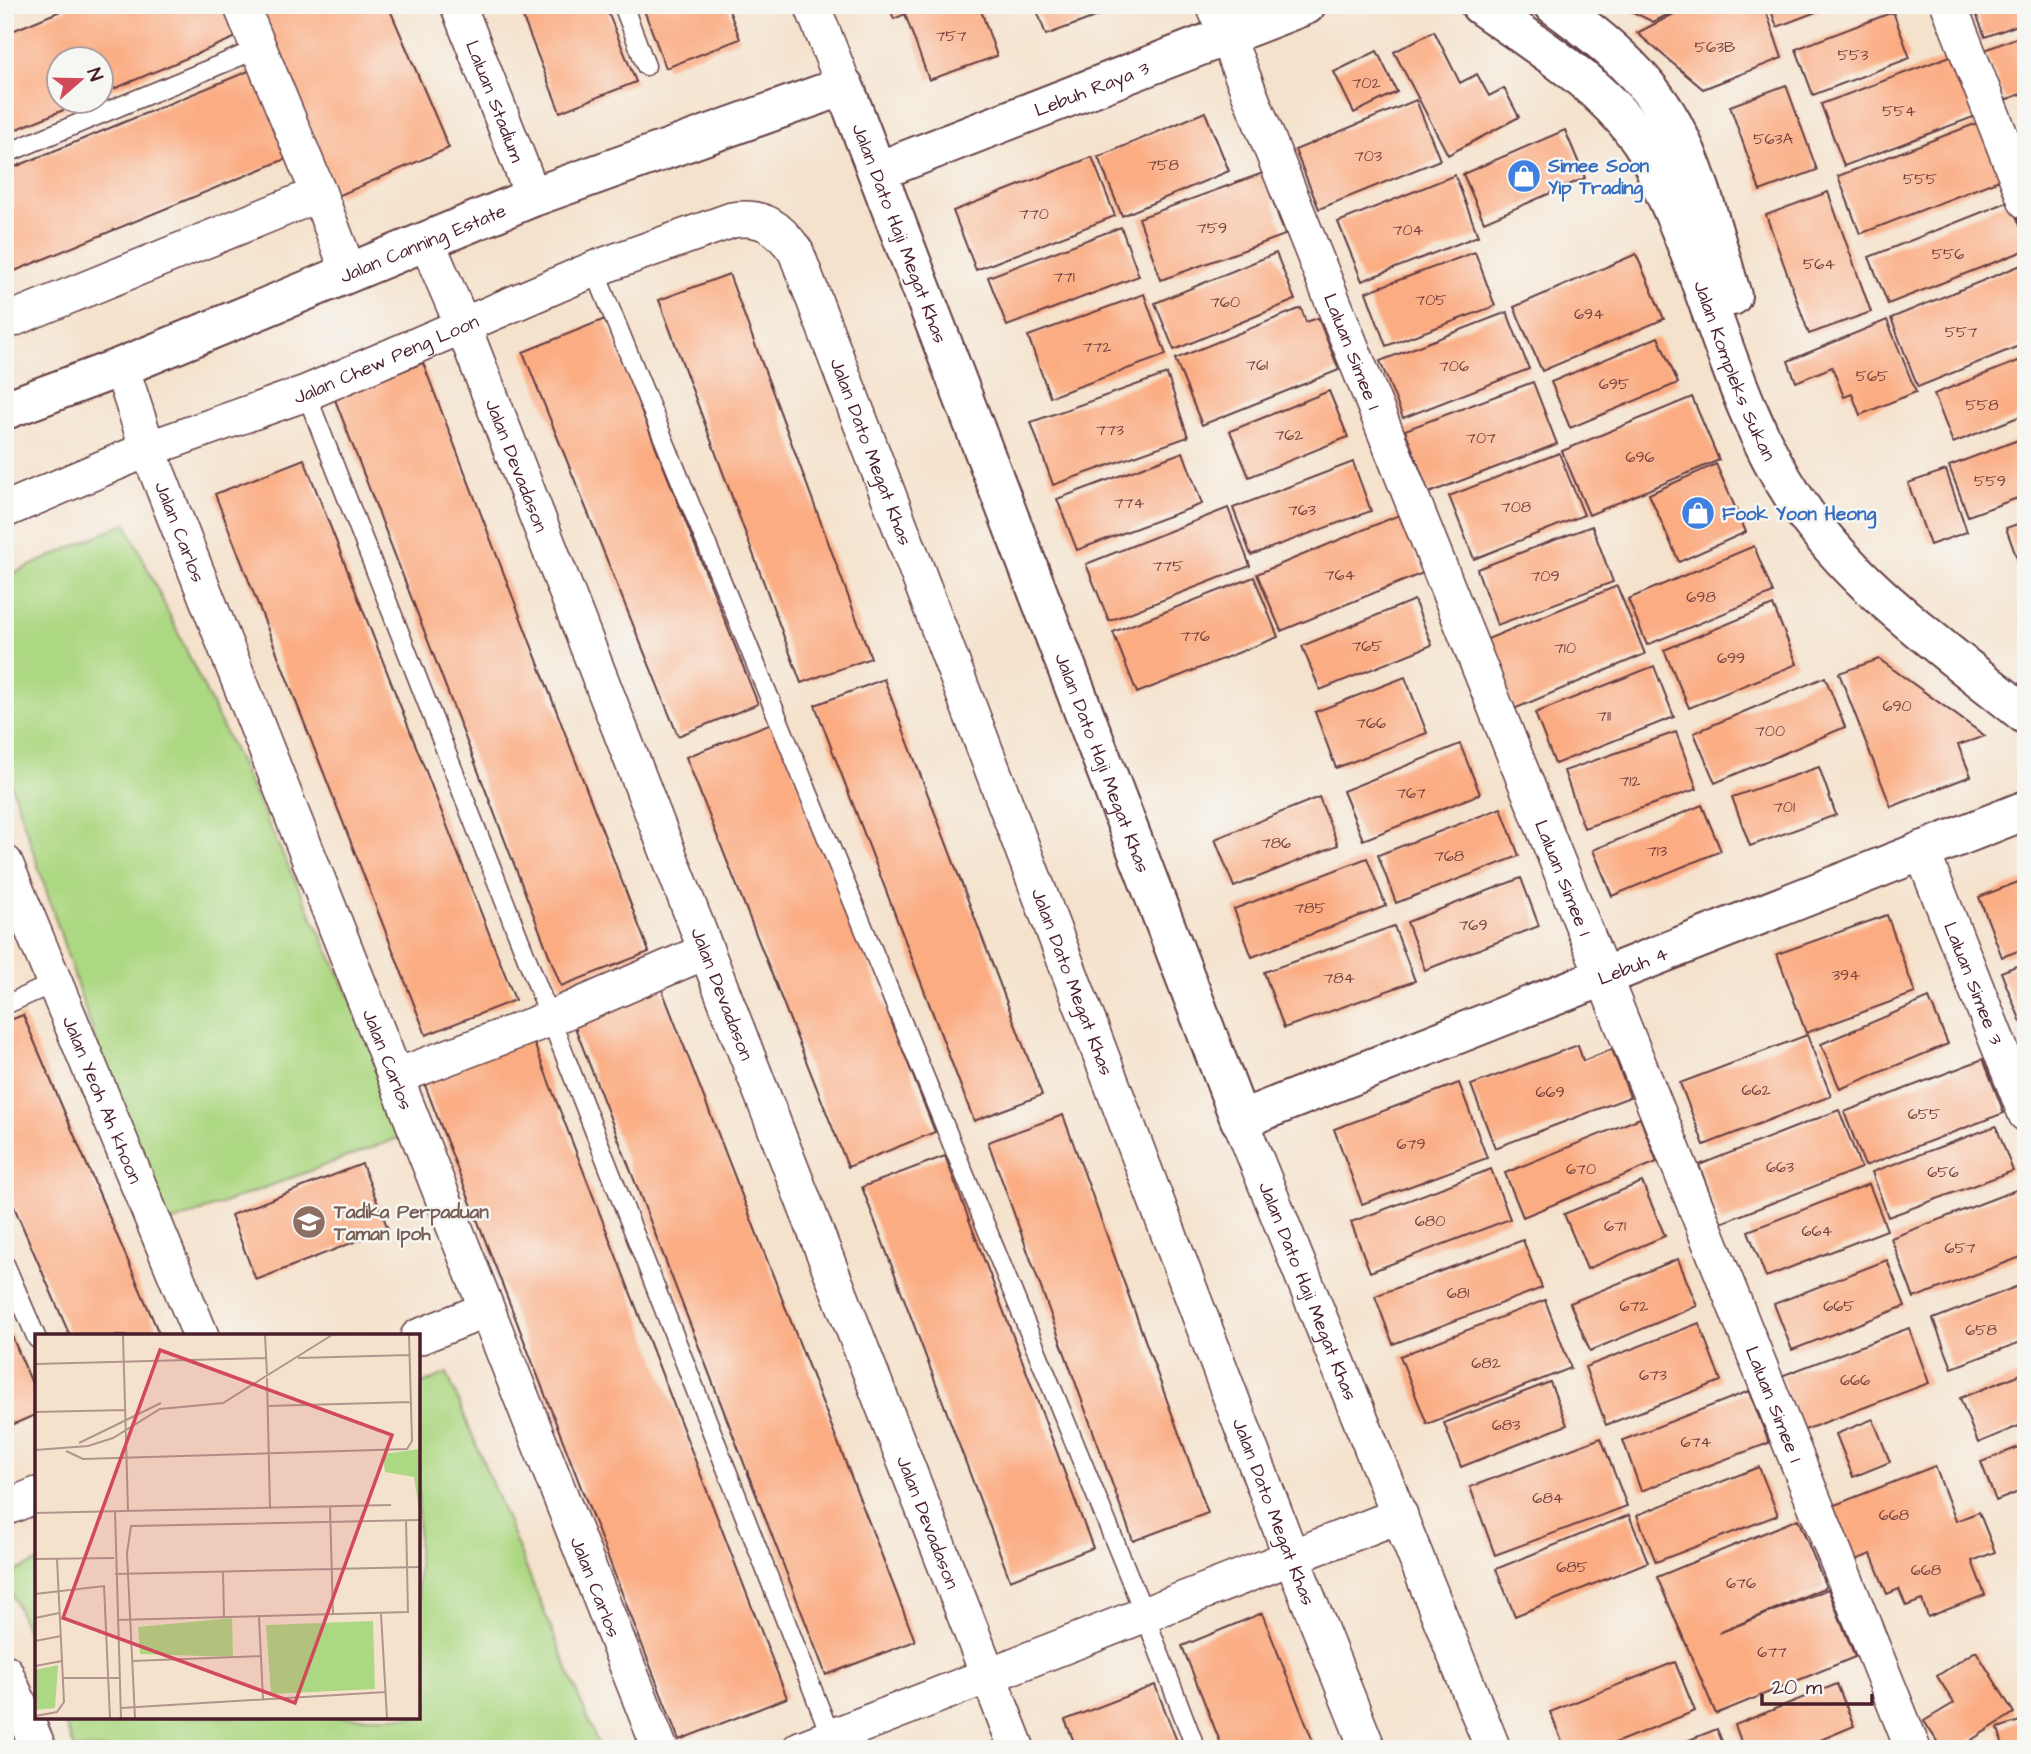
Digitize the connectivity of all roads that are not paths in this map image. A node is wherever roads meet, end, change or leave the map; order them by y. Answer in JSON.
{"nodes":[{"id":1,"x":241,"y":5,"type":"edge"},
{"id":2,"x":458,"y":5,"type":"edge"},
{"id":3,"x":623,"y":5,"type":"edge"},
{"id":4,"x":812,"y":5,"type":"edge"},
{"id":5,"x":1306,"y":5,"type":"edge"},
{"id":6,"x":1480,"y":5,"type":"edge"},
{"id":7,"x":1554,"y":5,"type":"edge"},
{"id":8,"x":1949,"y":5,"type":"edge"},
{"id":9,"x":1220,"y":21,"type":"edge"},
{"id":10,"x":260,"y":48,"type":"junction"},
{"id":11,"x":646,"y":66,"type":"dead end"},
{"id":12,"x":844,"y":86,"type":"junction"},
{"id":13,"x":5,"y":153,"type":"edge"},
{"id":14,"x":878,"y":171,"type":"junction"},
{"id":15,"x":319,"y":194,"type":"junction"},
{"id":16,"x":533,"y":197,"type":"junction"},
{"id":17,"x":2026,"y":201,"type":"edge"},
{"id":18,"x":766,"y":222,"type":"joint"},
{"id":19,"x":426,"y":240,"type":"junction"},
{"id":20,"x":594,"y":269,"type":"junction"},
{"id":21,"x":349,"y":273,"type":"junction"},
{"id":22,"x":5,"y":321,"type":"edge"},
{"id":23,"x":463,"y":326,"type":"junction"},
{"id":24,"x":121,"y":368,"type":"junction"},
{"id":25,"x":306,"y":393,"type":"junction"},
{"id":26,"x":5,"y":410,"type":"edge"},
{"id":27,"x":148,"y":449,"type":"junction"},
{"id":28,"x":5,"y":510,"type":"edge"},
{"id":29,"x":2026,"y":688,"type":"edge"},
{"id":30,"x":2026,"y":715,"type":"edge"},
{"id":31,"x":2026,"y":810,"type":"edge"},
{"id":32,"x":1921,"y":849,"type":"junction"},
{"id":33,"x":5,"y":863,"type":"edge"},
{"id":34,"x":704,"y":953,"type":"junction"},
{"id":35,"x":1601,"y":976,"type":"junction"},
{"id":36,"x":54,"y":983,"type":"junction"},
{"id":37,"x":5,"y":1005,"type":"edge"},
{"id":38,"x":549,"y":1019,"type":"junction"},
{"id":39,"x":395,"y":1077,"type":"junction"},
{"id":40,"x":2026,"y":1114,"type":"edge"},
{"id":41,"x":1240,"y":1120,"type":"junction"},
{"id":42,"x":5,"y":1264,"type":"edge"},
{"id":43,"x":486,"y":1310,"type":"junction"},
{"id":44,"x":35,"y":1334,"type":"edge"},
{"id":45,"x":200,"y":1334,"type":"edge"},
{"id":46,"x":420,"y":1336,"type":"edge"},
{"id":47,"x":35,"y":1496,"type":"edge"},
{"id":48,"x":5,"y":1508,"type":"edge"},
{"id":49,"x":1400,"y":1515,"type":"junction"},
{"id":50,"x":1291,"y":1556,"type":"junction"},
{"id":51,"x":1144,"y":1613,"type":"junction"},
{"id":52,"x":5,"y":1672,"type":"edge"},
{"id":53,"x":988,"y":1675,"type":"junction"},
{"id":54,"x":822,"y":1745,"type":"edge"},
{"id":55,"x":34,"y":1747,"type":"edge"},
{"id":56,"x":660,"y":1749,"type":"edge"},
{"id":57,"x":1017,"y":1749,"type":"edge"},
{"id":58,"x":1196,"y":1749,"type":"edge"},
{"id":59,"x":1368,"y":1749,"type":"edge"},
{"id":60,"x":1493,"y":1749,"type":"edge"},
{"id":61,"x":1913,"y":1749,"type":"edge"}],
"edges":[{"from":1,"to":10,"type":"street"},
{"from":2,"to":16,"type":"street","name":"Laluan Stadium"},
{"from":3,"to":11,"type":"lane"},
{"from":4,"to":12,"type":"street","name":"Jalan Dato Haji Megat Khas"},
{"from":5,"to":9,"type":"street","name":"Lebuh Raya 3"},
{"from":6,"to":30,"type":"street","name":"Jalan Kompleks Sukan"},
{"from":7,"to":29,"type":"street","name":"Jalan Kompleks Sukan"},
{"from":8,"to":17,"type":"street"},
{"from":9,"to":14,"type":"street","name":"Lebuh Raya 3"},
{"from":9,"to":35,"type":"street","name":"Laluan Simee 1"},
{"from":10,"to":13,"type":"lane"},
{"from":10,"to":15,"type":"street"},
{"from":12,"to":14,"type":"street","name":"Jalan Dato Haji Megat Khas"},
{"from":12,"to":16,"type":"street","name":"Jalan Canning Estate"},
{"from":14,"to":41,"type":"street","name":"Jalan Dato Haji Megat Khas"},
{"from":15,"to":21,"type":"street"},
{"from":15,"to":22,"type":"street"},
{"from":16,"to":19,"type":"street","name":"Jalan Canning Estate"},
{"from":18,"to":20,"type":"street","name":"Jalan Chew Peng Loon"},
{"from":18,"to":50,"type":"street","name":"Jalan Dato Megat Khas"},
{"from":19,"to":21,"type":"street","name":"Jalan Canning Estate"},
{"from":19,"to":23,"type":"street","name":"Jalan Devadason"},
{"from":20,"to":23,"type":"street","name":"Jalan Chew Peng Loon"},
{"from":20,"to":51,"type":"lane"},
{"from":21,"to":24,"type":"street","name":"Jalan Canning Estate"},
{"from":23,"to":25,"type":"street","name":"Jalan Chew Peng Loon"},
{"from":23,"to":34,"type":"street","name":"Jalan Devadason"},
{"from":24,"to":26,"type":"street","name":"Jalan Canning Estate"},
{"from":24,"to":27,"type":"street","name":"Jalan Carlos"},
{"from":25,"to":27,"type":"street","name":"Jalan Chew Peng Loon"},
{"from":25,"to":38,"type":"lane"},
{"from":27,"to":28,"type":"street","name":"Jalan Chew Peng Loon"},
{"from":27,"to":39,"type":"street","name":"Jalan Carlos"},
{"from":31,"to":32,"type":"street","name":"Lebuh 4"},
{"from":32,"to":35,"type":"street","name":"Lebuh 4"},
{"from":32,"to":40,"type":"street","name":"Laluan Simee 3"},
{"from":33,"to":36,"type":"street","name":"Jalan Yeoh Ah khoon"},
{"from":34,"to":38,"type":"street"},
{"from":34,"to":53,"type":"street","name":"Jalan Devadason"},
{"from":35,"to":41,"type":"street","name":"Lebuh 4"},
{"from":35,"to":61,"type":"street","name":"Laluan Simee 1"},
{"from":36,"to":37,"type":"lane"},
{"from":36,"to":45,"type":"street","name":"Jalan Yeoh Ah khoon"},
{"from":38,"to":39,"type":"street"},
{"from":38,"to":54,"type":"lane"},
{"from":39,"to":43,"type":"street","name":"Jalan Carlos"},
{"from":41,"to":49,"type":"street","name":"Jalan Dato Haji Megat Khas"},
{"from":42,"to":44,"type":"lane"},
{"from":43,"to":46,"type":"street"},
{"from":43,"to":56,"type":"street","name":"Jalan Carlos"},
{"from":47,"to":48,"type":"street"},
{"from":49,"to":50,"type":"street"},
{"from":49,"to":60,"type":"street","name":"Jalan Dato Haji Megat Khas"},
{"from":50,"to":51,"type":"street"},
{"from":50,"to":59,"type":"street","name":"Jalan Dato Megat Khas"},
{"from":51,"to":53,"type":"street"},
{"from":51,"to":58,"type":"lane"},
{"from":52,"to":55,"type":"street"},
{"from":53,"to":54,"type":"street"},
{"from":53,"to":57,"type":"street","name":"Jalan Devadason"}]}
